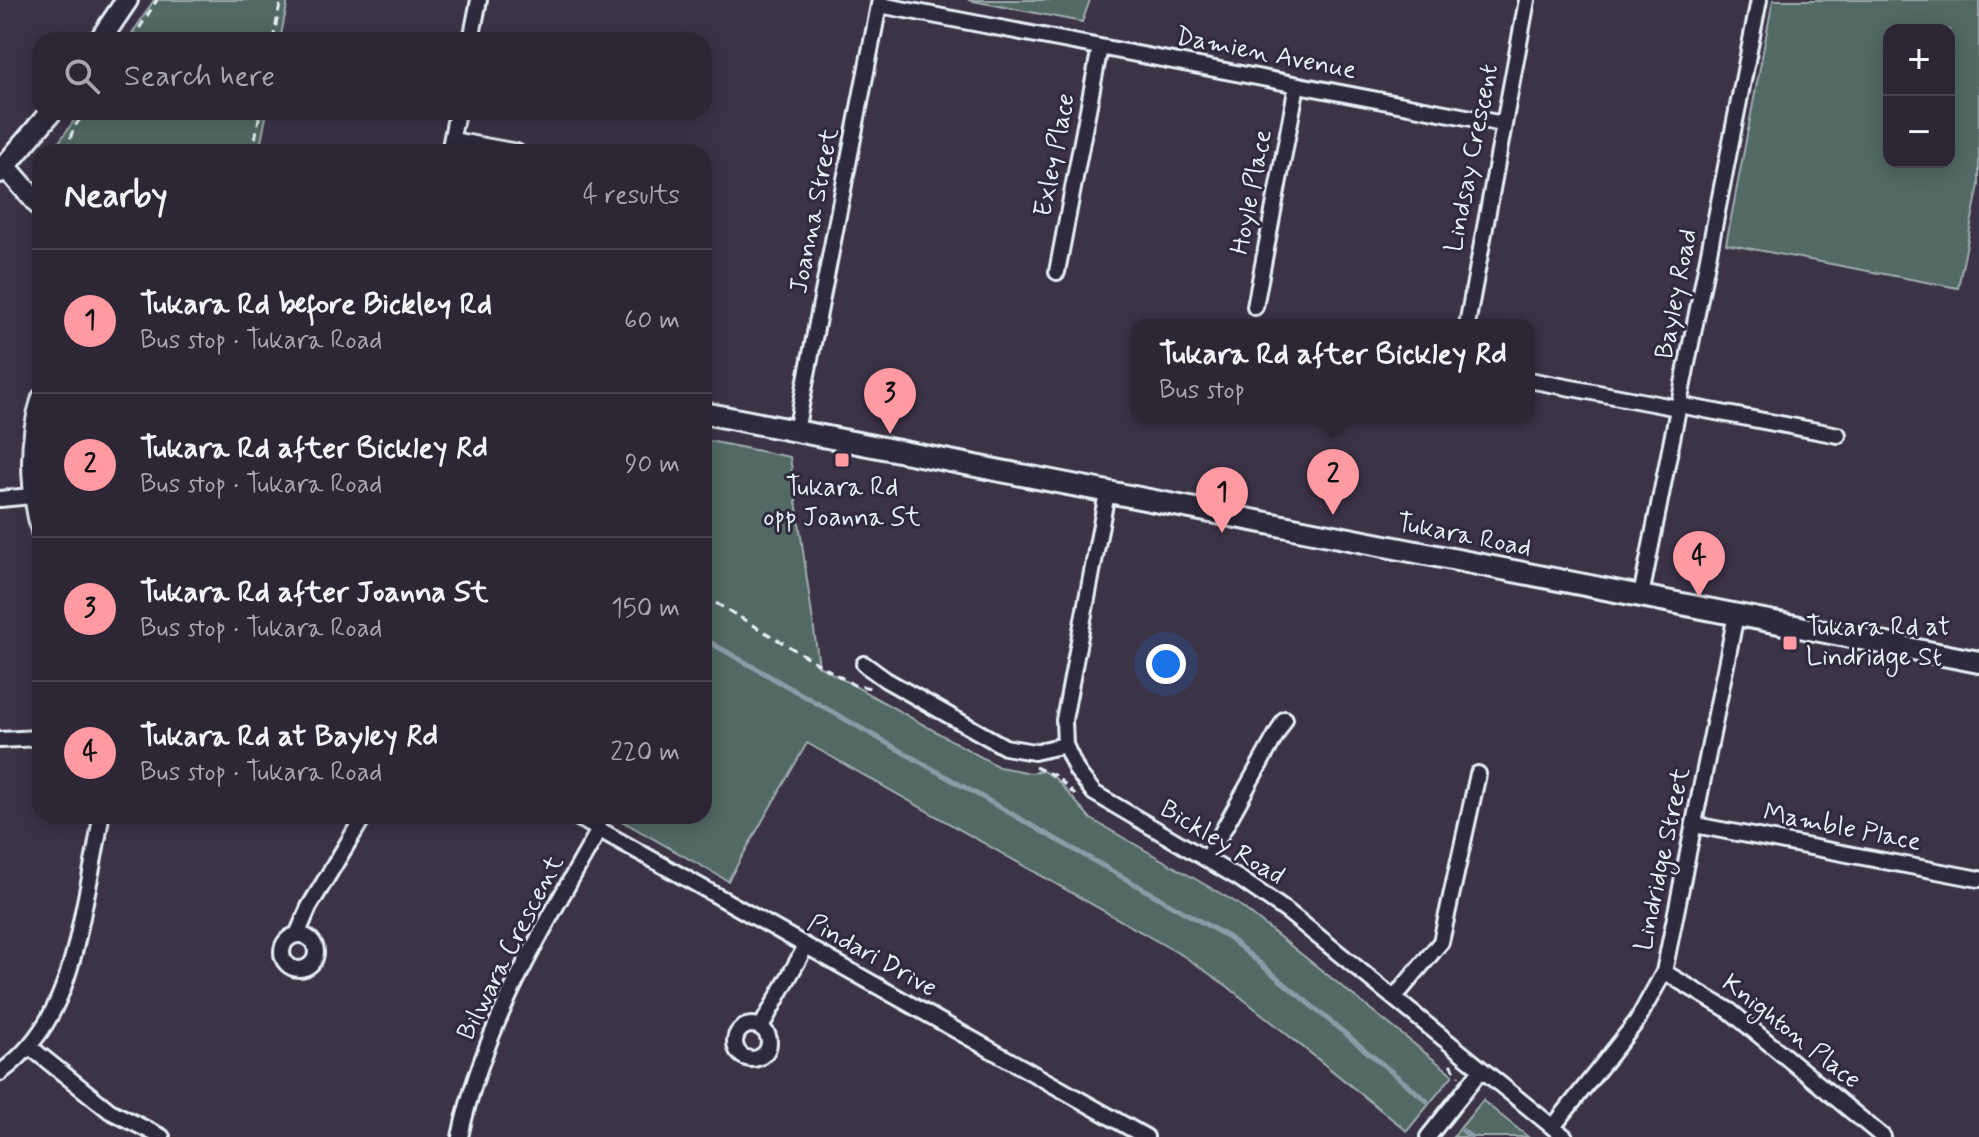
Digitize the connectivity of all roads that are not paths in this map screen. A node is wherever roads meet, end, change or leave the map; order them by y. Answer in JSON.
{"nodes":[{"id":1,"x":127,"y":0,"type":"edge"},
{"id":2,"x":479,"y":0,"type":"edge"},
{"id":3,"x":1527,"y":0,"type":"edge"},
{"id":4,"x":1759,"y":0,"type":"edge"},
{"id":5,"x":880,"y":2,"type":"edge"},
{"id":6,"x":105,"y":32,"type":"edge"},
{"id":7,"x":473,"y":32,"type":"edge"},
{"id":8,"x":1100,"y":47,"type":"junction"},
{"id":9,"x":1297,"y":85,"type":"junction"},
{"id":10,"x":44,"y":120,"type":"edge"},
{"id":11,"x":456,"y":120,"type":"edge"},
{"id":12,"x":1503,"y":124,"type":"junction"},
{"id":13,"x":451,"y":144,"type":"edge"},
{"id":14,"x":3,"y":169,"type":"edge"},
{"id":15,"x":32,"y":198,"type":"edge"},
{"id":16,"x":1057,"y":272,"type":"dead end"},
{"id":17,"x":1255,"y":307,"type":"dead end"},
{"id":18,"x":1468,"y":319,"type":"edge"},
{"id":19,"x":1535,"y":381,"type":"edge"},
{"id":20,"x":1679,"y":406,"type":"junction"},
{"id":21,"x":712,"y":415,"type":"edge"},
{"id":22,"x":796,"y":431,"type":"junction"},
{"id":23,"x":32,"y":434,"type":"edge"},
{"id":24,"x":1838,"y":435,"type":"dead end"},
{"id":25,"x":1107,"y":493,"type":"junction"},
{"id":26,"x":31,"y":496,"type":"junction"},
{"id":27,"x":0,"y":499,"type":"edge"},
{"id":28,"x":32,"y":500,"type":"edge"},
{"id":29,"x":1641,"y":596,"type":"junction"},
{"id":30,"x":1736,"y":615,"type":"junction"},
{"id":31,"x":1979,"y":662,"type":"edge"},
{"id":32,"x":864,"y":664,"type":"dead end"},
{"id":33,"x":1285,"y":719,"type":"dead end"},
{"id":34,"x":32,"y":738,"type":"edge"},
{"id":35,"x":0,"y":740,"type":"edge"},
{"id":36,"x":1065,"y":745,"type":"junction"},
{"id":37,"x":1478,"y":774,"type":"dead end"},
{"id":38,"x":99,"y":824,"type":"edge"},
{"id":39,"x":359,"y":824,"type":"edge"},
{"id":40,"x":589,"y":824,"type":"edge"},
{"id":41,"x":1695,"y":825,"type":"junction"},
{"id":42,"x":599,"y":830,"type":"junction"},
{"id":43,"x":1207,"y":859,"type":"junction"},
{"id":44,"x":1979,"y":879,"type":"edge"},
{"id":45,"x":297,"y":935,"type":"dead end"},
{"id":46,"x":806,"y":946,"type":"junction"},
{"id":47,"x":1664,"y":972,"type":"junction"},
{"id":48,"x":1394,"y":998,"type":"junction"},
{"id":49,"x":761,"y":1027,"type":"dead end"},
{"id":50,"x":30,"y":1047,"type":"junction"},
{"id":51,"x":1481,"y":1070,"type":"junction"},
{"id":52,"x":0,"y":1073,"type":"edge"},
{"id":53,"x":1553,"y":1127,"type":"junction"},
{"id":54,"x":162,"y":1137,"type":"edge"},
{"id":55,"x":460,"y":1137,"type":"edge"},
{"id":56,"x":1146,"y":1137,"type":"edge"},
{"id":57,"x":1428,"y":1137,"type":"edge"},
{"id":58,"x":1565,"y":1137,"type":"edge"},
{"id":59,"x":1883,"y":1137,"type":"edge"}],
"edges":[{"from":1,"to":6,"type":"street"},
{"from":2,"to":7,"type":"street"},
{"from":3,"to":12,"type":"street","name":"Lindsay Crescent"},
{"from":4,"to":20,"type":"street","name":"Bayley Road"},
{"from":5,"to":8,"type":"street","name":"Damien Avenue"},
{"from":5,"to":22,"type":"street","name":"Joanna Street"},
{"from":8,"to":9,"type":"street","name":"Damien Avenue"},
{"from":8,"to":16,"type":"street","name":"Exley Place"},
{"from":9,"to":12,"type":"street","name":"Damien Avenue"},
{"from":9,"to":17,"type":"street","name":"Hoyle Place"},
{"from":10,"to":14,"type":"street"},
{"from":11,"to":13,"type":"street"},
{"from":12,"to":18,"type":"street","name":"Lindsay Crescent"},
{"from":14,"to":15,"type":"street"},
{"from":19,"to":20,"type":"street"},
{"from":20,"to":24,"type":"street"},
{"from":20,"to":29,"type":"street","name":"Bayley Road"},
{"from":21,"to":22,"type":"street","name":"Tukara Road"},
{"from":22,"to":25,"type":"street","name":"Tukara Road"},
{"from":23,"to":26,"type":"street"},
{"from":25,"to":29,"type":"street","name":"Tukara Road"},
{"from":25,"to":36,"type":"street","name":"Bickley Road"},
{"from":26,"to":27,"type":"street"},
{"from":26,"to":28,"type":"street"},
{"from":29,"to":30,"type":"street","name":"Tukara Road"},
{"from":30,"to":31,"type":"street","name":"Tukara Road"},
{"from":30,"to":41,"type":"street","name":"Lindridge Street"},
{"from":32,"to":36,"type":"street"},
{"from":33,"to":43,"type":"street"},
{"from":34,"to":35,"type":"street"},
{"from":36,"to":43,"type":"street","name":"Bickley Road"},
{"from":37,"to":48,"type":"street"},
{"from":38,"to":50,"type":"street"},
{"from":39,"to":45,"type":"street"},
{"from":40,"to":42,"type":"street","name":"Pindari Drive"},
{"from":41,"to":44,"type":"street","name":"Mamble Place"},
{"from":41,"to":47,"type":"street","name":"Lindridge Street"},
{"from":42,"to":46,"type":"street","name":"Pindari Drive"},
{"from":42,"to":55,"type":"street","name":"Bilwara Crescent"},
{"from":43,"to":48,"type":"street","name":"Bickley Road"},
{"from":46,"to":49,"type":"street"},
{"from":46,"to":56,"type":"street","name":"Pindari Drive"},
{"from":47,"to":53,"type":"street","name":"Lindridge Street"},
{"from":47,"to":59,"type":"street","name":"Knighton Place"},
{"from":48,"to":51,"type":"street","name":"Bickley Road"},
{"from":50,"to":52,"type":"street"},
{"from":50,"to":54,"type":"street"},
{"from":51,"to":53,"type":"street","name":"Bickley Road"},
{"from":51,"to":57,"type":"street"},
{"from":53,"to":58,"type":"street","name":"Bickley Road"}]}
